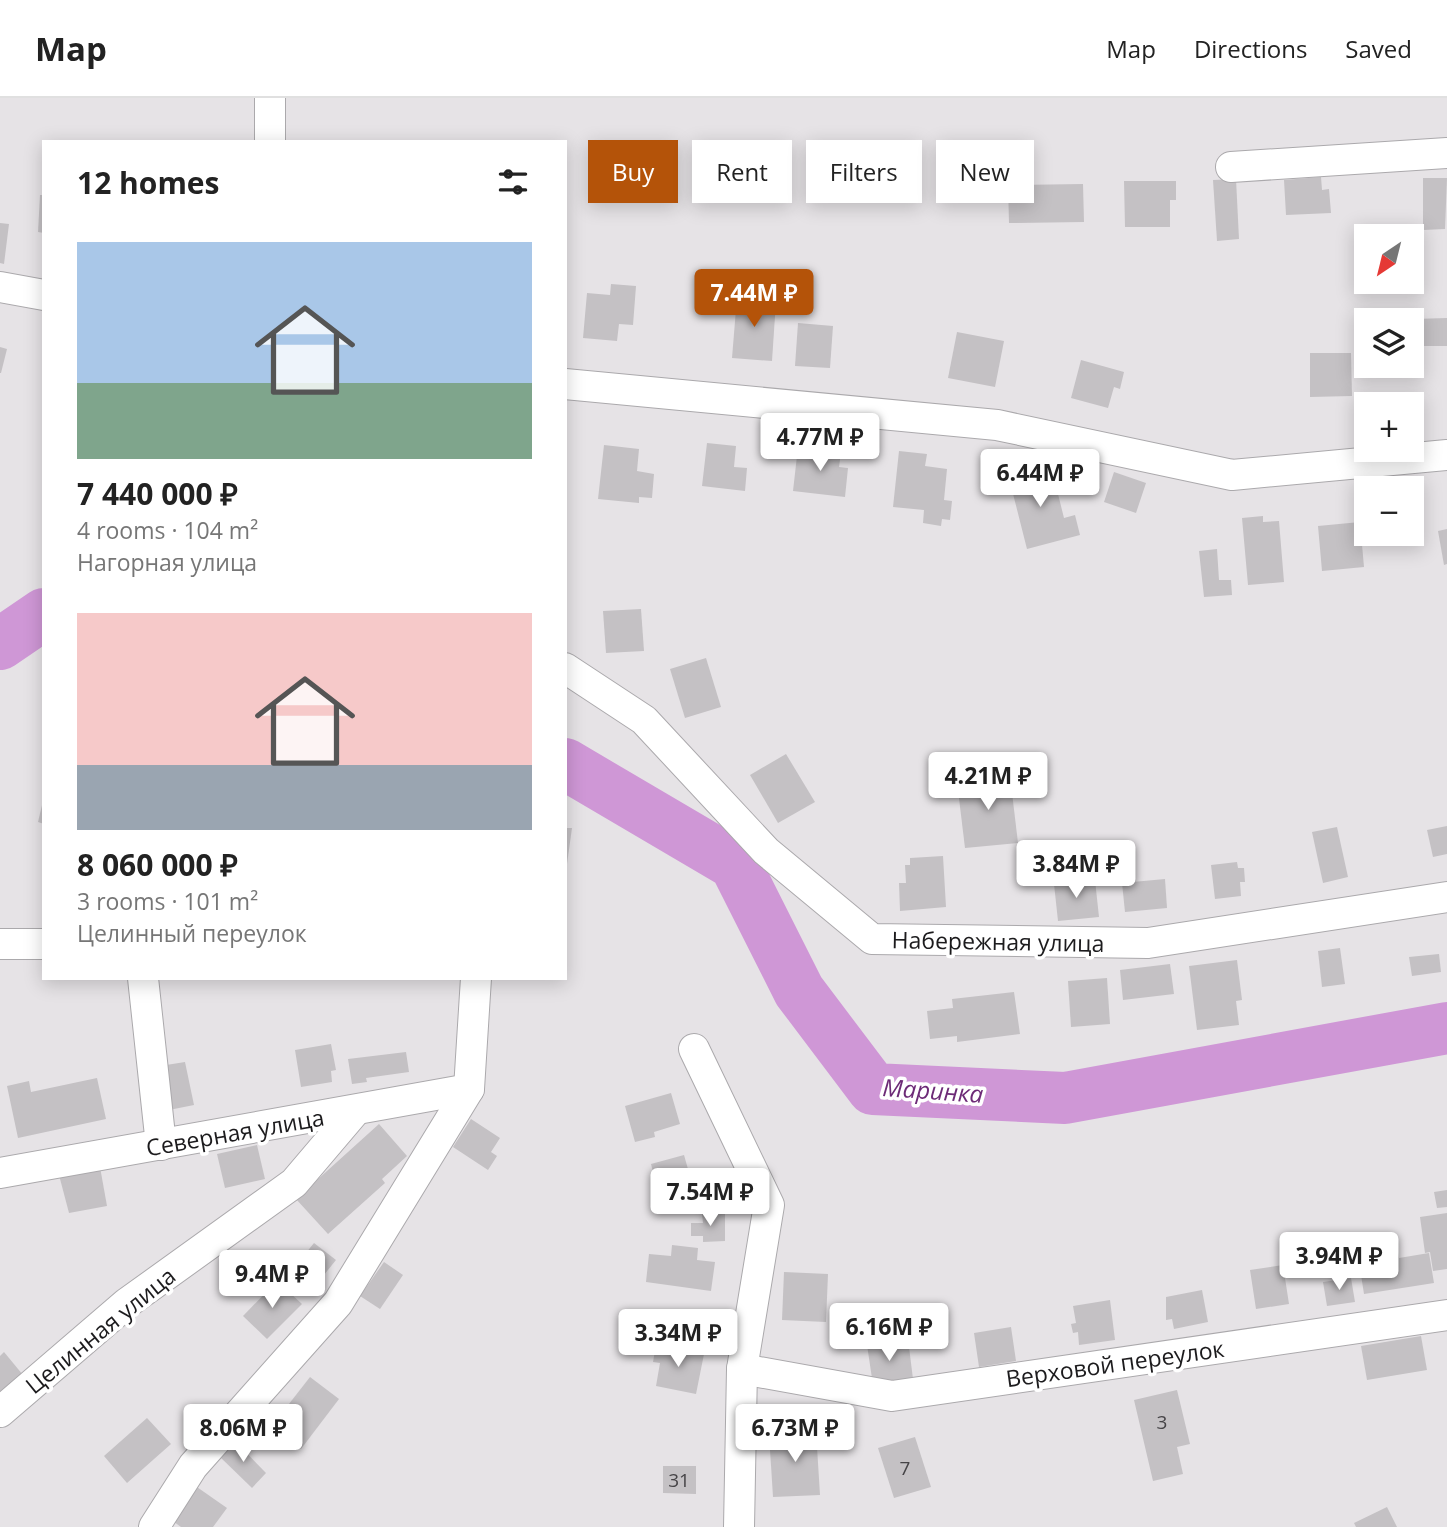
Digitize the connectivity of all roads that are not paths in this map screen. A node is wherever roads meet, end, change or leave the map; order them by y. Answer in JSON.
{"nodes":[{"id":1,"x":271,"y":98,"type":"edge"},
{"id":2,"x":270,"y":140,"type":"edge"},
{"id":3,"x":1447,"y":153,"type":"edge"},
{"id":4,"x":1231,"y":167,"type":"dead end"},
{"id":5,"x":0,"y":287,"type":"edge"},
{"id":6,"x":42,"y":295,"type":"edge"},
{"id":7,"x":567,"y":384,"type":"edge"},
{"id":8,"x":1447,"y":455,"type":"edge"},
{"id":9,"x":567,"y":669,"type":"edge"},
{"id":10,"x":1447,"y":898,"type":"edge"},
{"id":11,"x":0,"y":944,"type":"edge"},
{"id":12,"x":42,"y":944,"type":"edge"},
{"id":13,"x":143,"y":980,"type":"edge"},
{"id":14,"x":475,"y":980,"type":"edge"},
{"id":15,"x":694,"y":1049,"type":"dead end"},
{"id":16,"x":469,"y":1090,"type":"junction"},
{"id":17,"x":356,"y":1110,"type":"junction"},
{"id":18,"x":161,"y":1145,"type":"junction"},
{"id":19,"x":0,"y":1173,"type":"edge"},
{"id":20,"x":1447,"y":1315,"type":"edge"},
{"id":21,"x":743,"y":1369,"type":"junction"},
{"id":22,"x":0,"y":1412,"type":"edge"},
{"id":23,"x":154,"y":1527,"type":"edge"},
{"id":24,"x":739,"y":1527,"type":"edge"}],
"edges":[{"from":1,"to":2,"type":"street"},
{"from":3,"to":4,"type":"street"},
{"from":5,"to":6,"type":"street"},
{"from":7,"to":8,"type":"street"},
{"from":9,"to":10,"type":"street","name":"Набережная улица"},
{"from":11,"to":12,"type":"street"},
{"from":13,"to":18,"type":"street"},
{"from":14,"to":16,"type":"street"},
{"from":15,"to":21,"type":"street"},
{"from":16,"to":17,"type":"street","name":"Северная улица"},
{"from":16,"to":23,"type":"street"},
{"from":17,"to":18,"type":"street","name":"Северная улица"},
{"from":17,"to":22,"type":"street","name":"Целинная улица"},
{"from":18,"to":19,"type":"street","name":"Северная улица"},
{"from":20,"to":21,"type":"street","name":"Верховой переулок"},
{"from":21,"to":24,"type":"street"}]}
